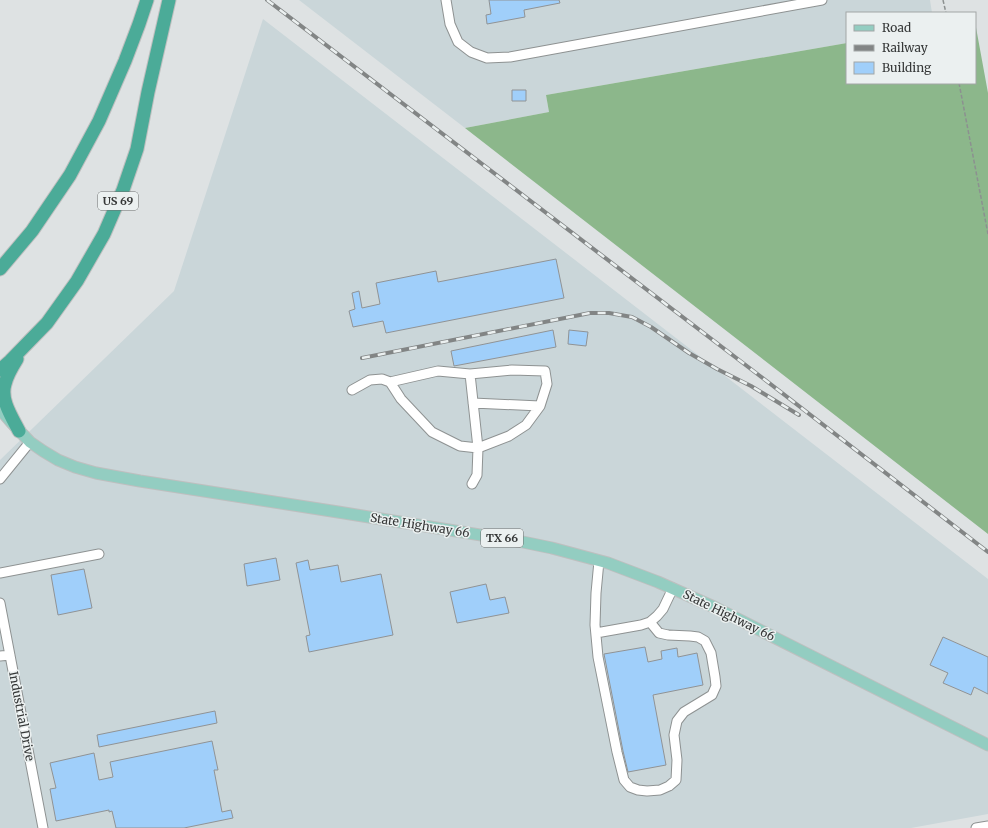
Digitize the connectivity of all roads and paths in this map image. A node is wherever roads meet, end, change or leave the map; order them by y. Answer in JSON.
{"nodes":[{"id":1,"x":147,"y":0,"type":"edge"},
{"id":2,"x":170,"y":0,"type":"edge"},
{"id":3,"x":446,"y":0,"type":"edge"},
{"id":4,"x":822,"y":0,"type":"edge"},
{"id":5,"x":943,"y":0,"type":"edge"},
{"id":6,"x":946,"y":12,"type":"edge"},
{"id":7,"x":959,"y":84,"type":"edge"},
{"id":8,"x":70,"y":175,"type":"junction"},
{"id":9,"x":988,"y":234,"type":"edge"},
{"id":10,"x":0,"y":257,"type":"edge"},
{"id":11,"x":0,"y":269,"type":"edge"},
{"id":12,"x":25,"y":345,"type":"junction"},
{"id":13,"x":0,"y":370,"type":"edge"},
{"id":14,"x":470,"y":374,"type":"junction"},
{"id":15,"x":390,"y":382,"type":"junction"},
{"id":16,"x":352,"y":390,"type":"dead end"},
{"id":17,"x":473,"y":403,"type":"junction"},
{"id":18,"x":540,"y":406,"type":"junction"},
{"id":19,"x":0,"y":409,"type":"edge"},
{"id":20,"x":10,"y":424,"type":"edge"},
{"id":21,"x":30,"y":442,"type":"junction"},
{"id":22,"x":478,"y":448,"type":"junction"},
{"id":23,"x":0,"y":479,"type":"edge"},
{"id":24,"x":472,"y":484,"type":"dead end"},
{"id":25,"x":99,"y":554,"type":"dead end"},
{"id":26,"x":599,"y":561,"type":"junction"},
{"id":27,"x":0,"y":573,"type":"edge"},
{"id":28,"x":673,"y":588,"type":"junction"},
{"id":29,"x":0,"y":603,"type":"edge"},
{"id":30,"x":650,"y":622,"type":"junction"},
{"id":31,"x":596,"y":633,"type":"junction"},
{"id":32,"x":10,"y":655,"type":"junction"},
{"id":33,"x":0,"y":656,"type":"edge"},
{"id":34,"x":988,"y":745,"type":"edge"},
{"id":35,"x":988,"y":826,"type":"edge"},
{"id":36,"x":43,"y":828,"type":"edge"},
{"id":37,"x":976,"y":828,"type":"edge"}],
"edges":[{"from":1,"to":8,"type":"highway"},
{"from":2,"to":12,"type":"highway","number":"US 69"},
{"from":3,"to":4,"type":"street"},
{"from":5,"to":6,"type":"path"},
{"from":7,"to":9,"type":"path"},
{"from":8,"to":10,"type":"highway"},
{"from":8,"to":11,"type":"highway"},
{"from":12,"to":13,"type":"highway","number":"US 69"},
{"from":12,"to":20,"type":"highway"},
{"from":14,"to":15,"type":"street"},
{"from":14,"to":17,"type":"street"},
{"from":14,"to":18,"type":"street"},
{"from":15,"to":16,"type":"street"},
{"from":15,"to":22,"type":"street"},
{"from":17,"to":18,"type":"street"},
{"from":17,"to":22,"type":"street"},
{"from":18,"to":22,"type":"street"},
{"from":19,"to":20,"type":"main road","name":"State Highway 66","number":"TX 66"},
{"from":20,"to":21,"type":"main road","name":"State Highway 66","number":"TX 66"},
{"from":21,"to":23,"type":"street"},
{"from":21,"to":26,"type":"main road","name":"State Highway 66","number":"TX 66"},
{"from":22,"to":24,"type":"street"},
{"from":25,"to":27,"type":"street"},
{"from":26,"to":28,"type":"main road","name":"State Highway 66","number":"TX 66"},
{"from":26,"to":31,"type":"street"},
{"from":28,"to":30,"type":"street"},
{"from":28,"to":34,"type":"main road","name":"State Highway 66","number":"TX 66"},
{"from":29,"to":32,"type":"street","name":"Industrial Drive"},
{"from":30,"to":31,"type":"street"},
{"from":30,"to":31,"type":"street"},
{"from":32,"to":33,"type":"street"},
{"from":32,"to":36,"type":"street","name":"Industrial Drive"},
{"from":35,"to":37,"type":"street"}]}
